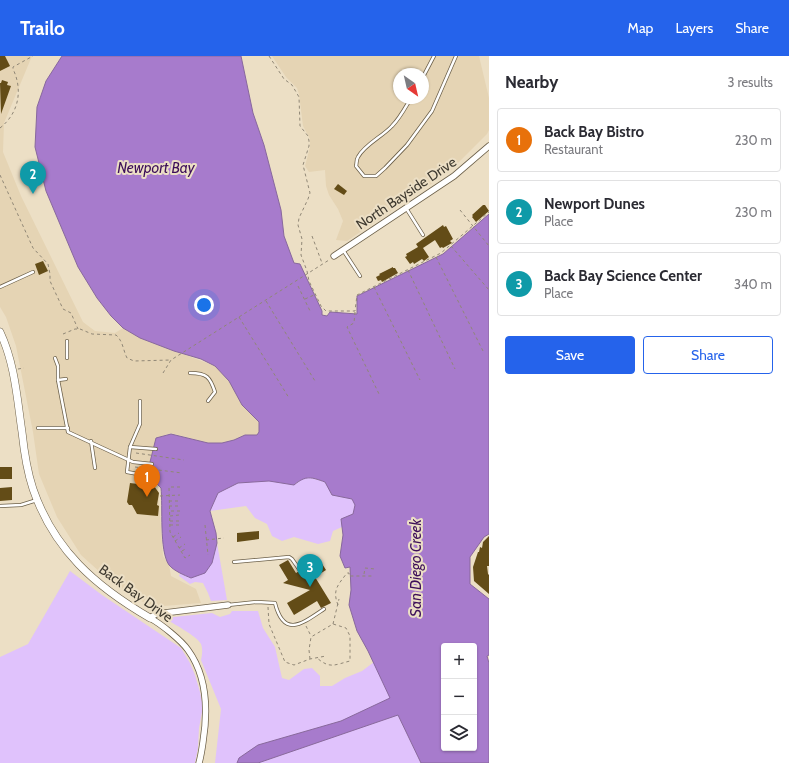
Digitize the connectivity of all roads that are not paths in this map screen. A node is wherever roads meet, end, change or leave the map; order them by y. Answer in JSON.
{"nodes":[{"id":1,"x":434,"y":56,"type":"edge"},
{"id":2,"x":456,"y":56,"type":"edge"},
{"id":3,"x":428,"y":68,"type":"edge"},
{"id":4,"x":407,"y":104,"type":"edge"},
{"id":5,"x":488,"y":150,"type":"edge"},
{"id":6,"x":406,"y":208,"type":"junction"},
{"id":7,"x":423,"y":235,"type":"dead end"},
{"id":8,"x":343,"y":250,"type":"junction"},
{"id":9,"x":334,"y":256,"type":"road end"},
{"id":10,"x":33,"y":272,"type":"dead end"},
{"id":11,"x":360,"y":276,"type":"dead end"},
{"id":12,"x":0,"y":287,"type":"edge"},
{"id":13,"x":0,"y":332,"type":"edge"},
{"id":14,"x":67,"y":341,"type":"dead end"},
{"id":15,"x":54,"y":358,"type":"dead end"},
{"id":16,"x":67,"y":358,"type":"dead end"},
{"id":17,"x":190,"y":373,"type":"dead end"},
{"id":18,"x":66,"y":379,"type":"dead end"},
{"id":19,"x":58,"y":380,"type":"junction"},
{"id":20,"x":208,"y":400,"type":"dead end"},
{"id":21,"x":140,"y":401,"type":"dead end"},
{"id":22,"x":38,"y":428,"type":"dead end"},
{"id":23,"x":68,"y":428,"type":"junction"},
{"id":24,"x":91,"y":442,"type":"junction"},
{"id":25,"x":130,"y":447,"type":"junction"},
{"id":26,"x":156,"y":449,"type":"dead end"},
{"id":27,"x":128,"y":460,"type":"junction"},
{"id":28,"x":152,"y":464,"type":"dead end"},
{"id":29,"x":95,"y":468,"type":"dead end"},
{"id":30,"x":149,"y":476,"type":"dead end"},
{"id":31,"x":38,"y":500,"type":"junction"},
{"id":32,"x":0,"y":506,"type":"edge"},
{"id":33,"x":234,"y":562,"type":"dead end"},
{"id":34,"x":299,"y":569,"type":"dead end"},
{"id":35,"x":228,"y":605,"type":"joint"},
{"id":36,"x":324,"y":609,"type":"dead end"},
{"id":37,"x":150,"y":618,"type":"junction"},
{"id":38,"x":199,"y":763,"type":"edge"}],
"edges":[{"from":1,"to":3,"type":"lane"},
{"from":2,"to":4,"type":"lane"},
{"from":5,"to":6,"type":"street","name":"North Bayside Drive"},
{"from":6,"to":7,"type":"lane"},
{"from":6,"to":8,"type":"street","name":"North Bayside Drive"},
{"from":8,"to":9,"type":"street","name":"North Bayside Drive"},
{"from":8,"to":11,"type":"lane"},
{"from":10,"to":12,"type":"lane"},
{"from":13,"to":31,"type":"street","name":"Back Bay Drive"},
{"from":14,"to":16,"type":"lane"},
{"from":15,"to":19,"type":"lane"},
{"from":17,"to":20,"type":"lane"},
{"from":18,"to":19,"type":"lane"},
{"from":19,"to":23,"type":"lane"},
{"from":21,"to":25,"type":"lane"},
{"from":22,"to":23,"type":"lane"},
{"from":23,"to":24,"type":"lane"},
{"from":24,"to":27,"type":"lane"},
{"from":24,"to":29,"type":"lane"},
{"from":25,"to":26,"type":"lane"},
{"from":25,"to":27,"type":"lane"},
{"from":27,"to":28,"type":"lane"},
{"from":27,"to":30,"type":"lane"},
{"from":31,"to":32,"type":"lane"},
{"from":31,"to":37,"type":"street","name":"Back Bay Drive"},
{"from":33,"to":34,"type":"lane"},
{"from":35,"to":36,"type":"lane"},
{"from":35,"to":37,"type":"street"},
{"from":37,"to":38,"type":"street","name":"Back Bay Drive"}]}
